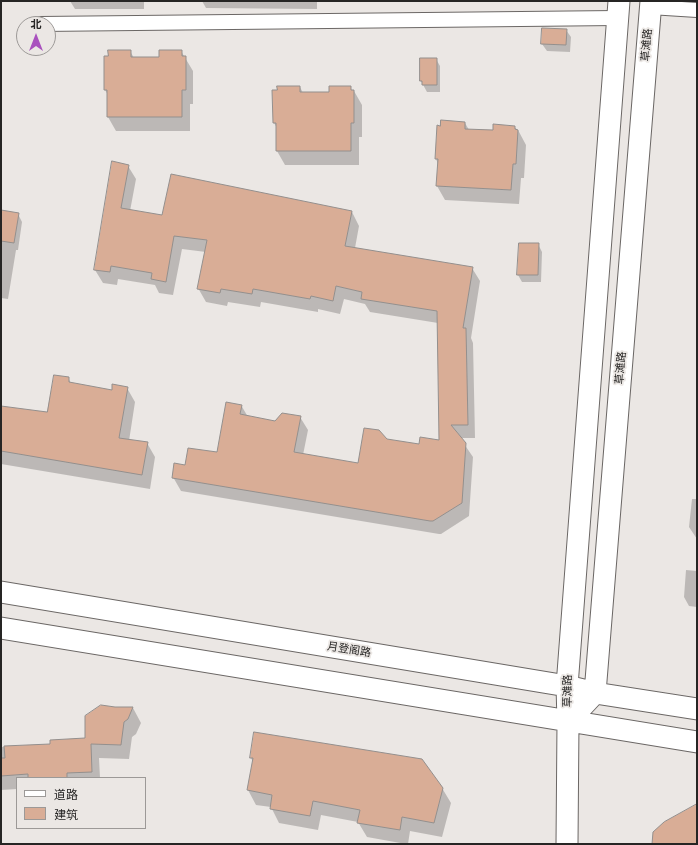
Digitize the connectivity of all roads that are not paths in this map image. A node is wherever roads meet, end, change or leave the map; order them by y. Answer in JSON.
{"nodes":[{"id":1,"x":651,"y":4,"type":"edge"},
{"id":2,"x":618,"y":10,"type":"edge"},
{"id":3,"x":697,"y":10,"type":"edge"},
{"id":4,"x":56,"y":24,"type":"edge"},
{"id":5,"x":1,"y":592,"type":"edge"},
{"id":6,"x":1,"y":628,"type":"edge"},
{"id":7,"x":567,"y":686,"type":"junction"},
{"id":8,"x":595,"y":693,"type":"junction"},
{"id":9,"x":697,"y":709,"type":"edge"},
{"id":10,"x":568,"y":722,"type":"junction"},
{"id":11,"x":697,"y":742,"type":"edge"},
{"id":12,"x":567,"y":844,"type":"edge"}],
"edges":[{"from":1,"to":3,"type":"street"},
{"from":1,"to":8,"type":"main road","name":"草滩路"},
{"from":2,"to":4,"type":"street"},
{"from":2,"to":7,"type":"main road","name":"草滩路"},
{"from":5,"to":7,"type":"main road","name":"月登阁路"},
{"from":6,"to":10,"type":"main road"},
{"from":7,"to":8,"type":"main road","name":"月登阁路"},
{"from":7,"to":10,"type":"main road","name":"草滩路"},
{"from":8,"to":9,"type":"main road","name":"月登阁路"},
{"from":8,"to":10,"type":"main road","name":"草滩路"},
{"from":10,"to":11,"type":"main road"},
{"from":10,"to":12,"type":"main road"}]}
